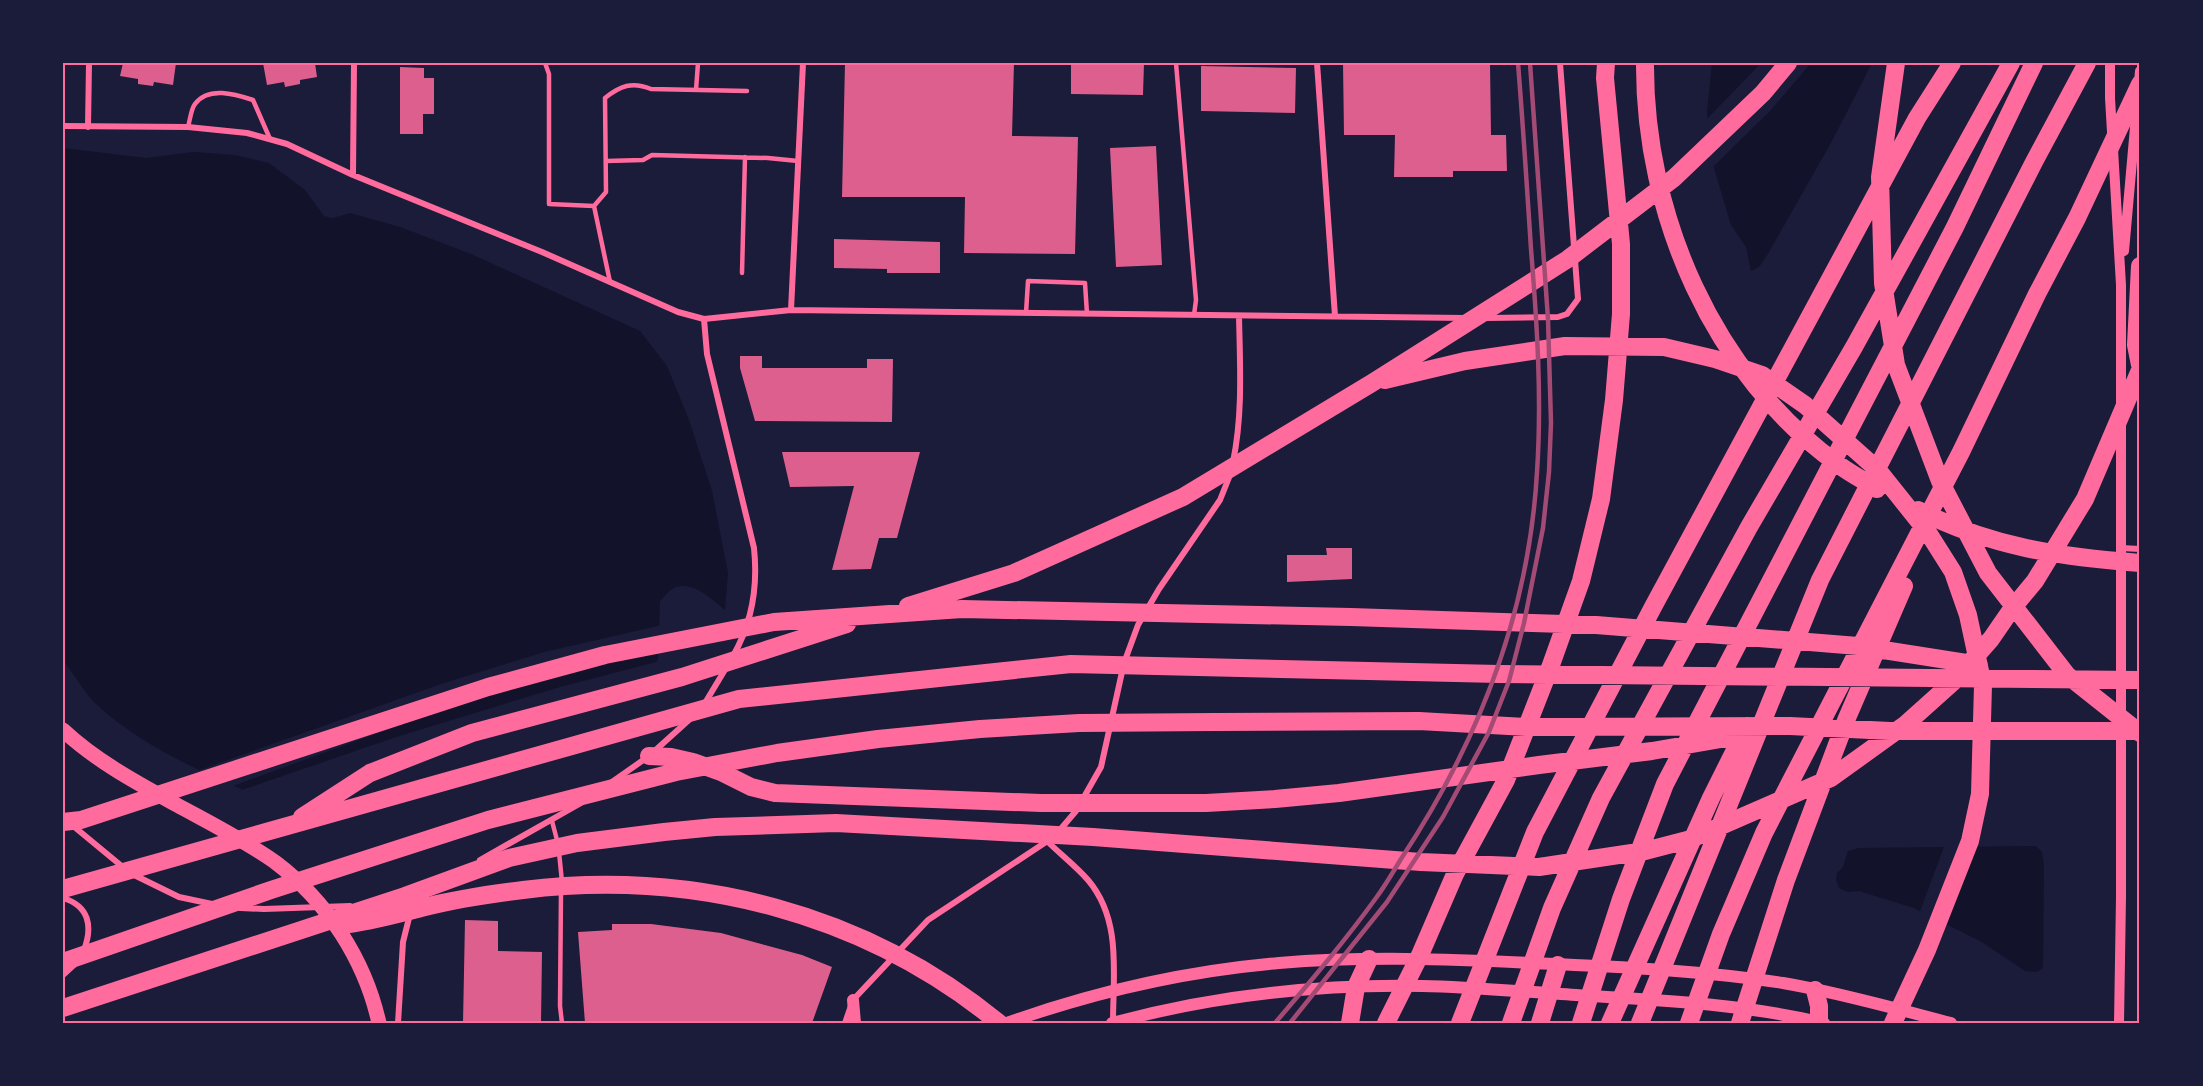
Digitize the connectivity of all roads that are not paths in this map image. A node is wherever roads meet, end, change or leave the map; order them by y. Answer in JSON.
{"nodes":[{"id":1,"x":88,"y":63,"type":"edge"},
{"id":2,"x":354,"y":63,"type":"edge"},
{"id":3,"x":545,"y":63,"type":"edge"},
{"id":4,"x":698,"y":63,"type":"edge"},
{"id":5,"x":803,"y":63,"type":"edge"},
{"id":6,"x":1176,"y":63,"type":"edge"},
{"id":7,"x":1317,"y":63,"type":"edge"},
{"id":8,"x":1560,"y":63,"type":"edge"},
{"id":9,"x":1606,"y":63,"type":"edge"},
{"id":10,"x":1646,"y":63,"type":"edge"},
{"id":11,"x":1788,"y":63,"type":"edge"},
{"id":12,"x":1896,"y":63,"type":"edge"},
{"id":13,"x":1936,"y":63,"type":"edge"},
{"id":14,"x":1952,"y":63,"type":"edge"},
{"id":15,"x":2011,"y":63,"type":"edge"},
{"id":16,"x":2034,"y":63,"type":"edge"},
{"id":17,"x":2110,"y":63,"type":"edge"},
{"id":18,"x":2082,"y":71,"type":"edge"},
{"id":19,"x":2140,"y":71,"type":"edge"},
{"id":20,"x":2140,"y":84,"type":"edge"},
{"id":21,"x":696,"y":90,"type":"junction"},
{"id":22,"x":747,"y":90,"type":"dead end"},
{"id":23,"x":1917,"y":118,"type":"junction"},
{"id":24,"x":63,"y":126,"type":"edge"},
{"id":25,"x":88,"y":127,"type":"junction"},
{"id":26,"x":188,"y":127,"type":"junction"},
{"id":27,"x":270,"y":139,"type":"junction"},
{"id":28,"x":745,"y":157,"type":"junction"},
{"id":29,"x":606,"y":161,"type":"junction"},
{"id":30,"x":798,"y":161,"type":"junction"},
{"id":31,"x":353,"y":175,"type":"junction"},
{"id":32,"x":594,"y":206,"type":"junction"},
{"id":33,"x":2140,"y":266,"type":"edge"},
{"id":34,"x":742,"y":273,"type":"dead end"},
{"id":35,"x":610,"y":282,"type":"junction"},
{"id":36,"x":2121,"y":285,"type":"junction"},
{"id":37,"x":791,"y":310,"type":"junction"},
{"id":38,"x":1026,"y":313,"type":"junction"},
{"id":39,"x":1087,"y":314,"type":"junction"},
{"id":40,"x":1194,"y":315,"type":"junction"},
{"id":41,"x":1239,"y":316,"type":"junction"},
{"id":42,"x":1335,"y":316,"type":"junction"},
{"id":43,"x":704,"y":319,"type":"junction"},
{"id":44,"x":2140,"y":365,"type":"edge"},
{"id":45,"x":2140,"y":370,"type":"edge"},
{"id":46,"x":1372,"y":383,"type":"junction"},
{"id":47,"x":1961,"y":452,"type":"junction"},
{"id":48,"x":2121,"y":548,"type":"junction"},
{"id":49,"x":2140,"y":549,"type":"edge"},
{"id":50,"x":2140,"y":563,"type":"edge"},
{"id":51,"x":1820,"y":580,"type":"junction"},
{"id":52,"x":2067,"y":678,"type":"junction"},
{"id":53,"x":2140,"y":680,"type":"edge"},
{"id":54,"x":1790,"y":726,"type":"junction"},
{"id":55,"x":63,"y":730,"type":"edge"},
{"id":56,"x":2140,"y":732,"type":"edge"},
{"id":57,"x":649,"y":756,"type":"junction"},
{"id":58,"x":63,"y":816,"type":"edge"},
{"id":59,"x":552,"y":821,"type":"junction"},
{"id":60,"x":63,"y":822,"type":"edge"},
{"id":61,"x":285,"y":828,"type":"junction"},
{"id":62,"x":1047,"y":842,"type":"junction"},
{"id":63,"x":435,"y":881,"type":"junction"},
{"id":64,"x":63,"y":889,"type":"edge"},
{"id":65,"x":63,"y":898,"type":"edge"},
{"id":66,"x":321,"y":908,"type":"junction"},
{"id":67,"x":295,"y":931,"type":"junction"},
{"id":68,"x":1369,"y":959,"type":"junction"},
{"id":69,"x":63,"y":962,"type":"edge"},
{"id":70,"x":1558,"y":964,"type":"junction"},
{"id":71,"x":63,"y":975,"type":"edge"},
{"id":72,"x":1356,"y":987,"type":"junction"},
{"id":73,"x":1815,"y":990,"type":"junction"},
{"id":74,"x":1549,"y":994,"type":"junction"},
{"id":75,"x":853,"y":1000,"type":"junction"},
{"id":76,"x":63,"y":1008,"type":"edge"},
{"id":77,"x":1821,"y":1022,"type":"edge"},
{"id":78,"x":380,"y":1023,"type":"edge"},
{"id":79,"x":398,"y":1023,"type":"edge"},
{"id":80,"x":562,"y":1023,"type":"edge"},
{"id":81,"x":845,"y":1023,"type":"edge"},
{"id":82,"x":855,"y":1023,"type":"edge"},
{"id":83,"x":999,"y":1023,"type":"edge"},
{"id":84,"x":1007,"y":1023,"type":"edge"},
{"id":85,"x":1112,"y":1023,"type":"edge"},
{"id":86,"x":1350,"y":1023,"type":"edge"},
{"id":87,"x":1386,"y":1023,"type":"edge"},
{"id":88,"x":1460,"y":1023,"type":"edge"},
{"id":89,"x":1511,"y":1023,"type":"edge"},
{"id":90,"x":1540,"y":1023,"type":"edge"},
{"id":91,"x":1581,"y":1023,"type":"edge"},
{"id":92,"x":1610,"y":1023,"type":"edge"},
{"id":93,"x":1640,"y":1023,"type":"edge"},
{"id":94,"x":1689,"y":1023,"type":"edge"},
{"id":95,"x":1740,"y":1023,"type":"edge"},
{"id":96,"x":1893,"y":1023,"type":"edge"},
{"id":97,"x":1951,"y":1023,"type":"edge"},
{"id":98,"x":2119,"y":1023,"type":"edge"}],
"edges":[{"from":1,"to":25,"type":"street"},
{"from":2,"to":31,"type":"street"},
{"from":3,"to":32,"type":"lane"},
{"from":4,"to":21,"type":"lane"},
{"from":5,"to":30,"type":"street"},
{"from":6,"to":40,"type":"lane"},
{"from":7,"to":42,"type":"street"},
{"from":8,"to":42,"type":"street"},
{"from":9,"to":87,"type":"highway"},
{"from":10,"to":50,"type":"highway"},
{"from":11,"to":46,"type":"highway"},
{"from":12,"to":56,"type":"highway"},
{"from":13,"to":23,"type":"highway"},
{"from":14,"to":23,"type":"highway"},
{"from":15,"to":89,"type":"highway"},
{"from":16,"to":91,"type":"highway"},
{"from":17,"to":36,"type":"street"},
{"from":18,"to":51,"type":"highway"},
{"from":19,"to":36,"type":"street"},
{"from":20,"to":47,"type":"highway"},
{"from":21,"to":22,"type":"lane"},
{"from":21,"to":29,"type":"lane"},
{"from":23,"to":88,"type":"highway"},
{"from":24,"to":25,"type":"street"},
{"from":25,"to":26,"type":"street"},
{"from":26,"to":27,"type":"street"},
{"from":26,"to":27,"type":"lane"},
{"from":27,"to":31,"type":"street"},
{"from":28,"to":29,"type":"lane"},
{"from":28,"to":30,"type":"lane"},
{"from":28,"to":34,"type":"lane"},
{"from":29,"to":32,"type":"lane"},
{"from":30,"to":37,"type":"street"},
{"from":31,"to":35,"type":"street"},
{"from":32,"to":35,"type":"lane"},
{"from":33,"to":44,"type":"highway"},
{"from":35,"to":43,"type":"street"},
{"from":36,"to":48,"type":"street"},
{"from":37,"to":38,"type":"street"},
{"from":37,"to":43,"type":"street"},
{"from":38,"to":39,"type":"street"},
{"from":38,"to":39,"type":"lane"},
{"from":39,"to":40,"type":"street"},
{"from":40,"to":41,"type":"street"},
{"from":41,"to":42,"type":"street"},
{"from":41,"to":62,"type":"street"},
{"from":43,"to":57,"type":"street"},
{"from":45,"to":67,"type":"highway"},
{"from":46,"to":61,"type":"highway"},
{"from":46,"to":96,"type":"highway"},
{"from":47,"to":94,"type":"highway"},
{"from":47,"to":95,"type":"highway"},
{"from":48,"to":49,"type":"street"},
{"from":48,"to":98,"type":"street"},
{"from":51,"to":92,"type":"highway"},
{"from":51,"to":93,"type":"highway"},
{"from":52,"to":53,"type":"highway"},
{"from":52,"to":60,"type":"highway"},
{"from":52,"to":61,"type":"highway"},
{"from":54,"to":56,"type":"highway"},
{"from":54,"to":57,"type":"highway"},
{"from":54,"to":69,"type":"highway"},
{"from":55,"to":66,"type":"main road"},
{"from":57,"to":59,"type":"street"},
{"from":58,"to":66,"type":"street"},
{"from":59,"to":63,"type":"street"},
{"from":59,"to":80,"type":"lane"},
{"from":61,"to":64,"type":"highway"},
{"from":62,"to":75,"type":"street"},
{"from":62,"to":85,"type":"street"},
{"from":63,"to":66,"type":"street"},
{"from":63,"to":79,"type":"street"},
{"from":65,"to":71,"type":"street"},
{"from":66,"to":78,"type":"main road"},
{"from":67,"to":76,"type":"highway"},
{"from":67,"to":83,"type":"highway"},
{"from":68,"to":70,"type":"main road"},
{"from":68,"to":72,"type":"highway"},
{"from":68,"to":84,"type":"main road"},
{"from":70,"to":73,"type":"main road"},
{"from":70,"to":74,"type":"highway"},
{"from":72,"to":74,"type":"main road"},
{"from":72,"to":85,"type":"main road"},
{"from":72,"to":86,"type":"highway"},
{"from":73,"to":77,"type":"highway"},
{"from":73,"to":97,"type":"main road"},
{"from":74,"to":77,"type":"main road"},
{"from":74,"to":90,"type":"highway"},
{"from":75,"to":81,"type":"street"},
{"from":75,"to":82,"type":"main road"}]}
